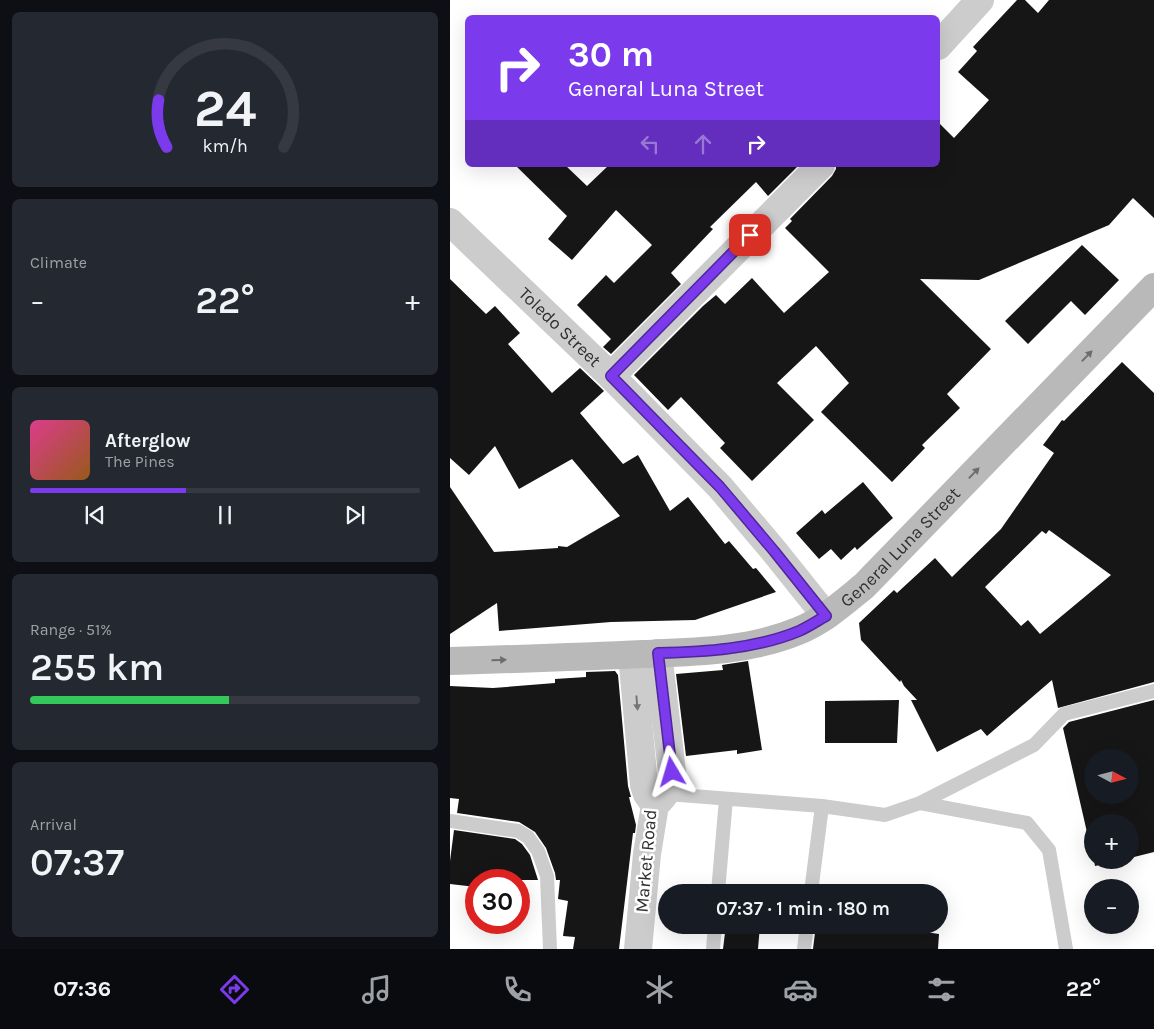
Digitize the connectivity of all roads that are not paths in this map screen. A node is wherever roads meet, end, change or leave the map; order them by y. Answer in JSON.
{"nodes":[{"id":1,"x":980,"y":0,"type":"edge"},
{"id":2,"x":940,"y":44,"type":"edge"},
{"id":3,"x":819,"y":167,"type":"edge"},
{"id":4,"x":450,"y":222,"type":"edge"},
{"id":5,"x":1154,"y":287,"type":"edge"},
{"id":6,"x":611,"y":376,"type":"junction"},
{"id":7,"x":826,"y":616,"type":"junction"},
{"id":8,"x":645,"y":654,"type":"junction"},
{"id":9,"x":450,"y":661,"type":"edge"},
{"id":10,"x":1154,"y":691,"type":"edge"},
{"id":11,"x":726,"y":799,"type":"junction"},
{"id":12,"x":661,"y":800,"type":"junction"},
{"id":13,"x":920,"y":803,"type":"junction"},
{"id":14,"x":822,"y":806,"type":"junction"},
{"id":15,"x":450,"y":822,"type":"edge"},
{"id":16,"x":719,"y":884,"type":"edge"},
{"id":17,"x":812,"y":884,"type":"edge"},
{"id":18,"x":714,"y":934,"type":"edge"},
{"id":19,"x":806,"y":934,"type":"edge"},
{"id":20,"x":550,"y":949,"type":"edge"},
{"id":21,"x":638,"y":949,"type":"edge"},
{"id":22,"x":712,"y":949,"type":"edge"},
{"id":23,"x":804,"y":949,"type":"edge"},
{"id":24,"x":1066,"y":949,"type":"edge"}],
"edges":[{"from":1,"to":2,"type":"street"},
{"from":3,"to":6,"type":"street"},
{"from":4,"to":6,"type":"street","name":"Toledo Street"},
{"from":7,"to":5,"type":"main road","name":"General Luna Street","one_way":true},
{"from":6,"to":7,"type":"street","name":"Toledo Street"},
{"from":7,"to":8,"type":"main road","name":"General Luna Street"},
{"from":9,"to":8,"type":"main road","name":"General Luna Street","one_way":true},
{"from":8,"to":12,"type":"street","name":"Market Road"},
{"from":10,"to":13,"type":"lane"},
{"from":11,"to":12,"type":"lane"},
{"from":11,"to":14,"type":"lane"},
{"from":11,"to":16,"type":"lane"},
{"from":12,"to":21,"type":"street","name":"Market Road"},
{"from":13,"to":14,"type":"lane"},
{"from":13,"to":24,"type":"lane"},
{"from":14,"to":17,"type":"lane"},
{"from":15,"to":20,"type":"lane"},
{"from":18,"to":22,"type":"lane"},
{"from":19,"to":23,"type":"lane"}]}
